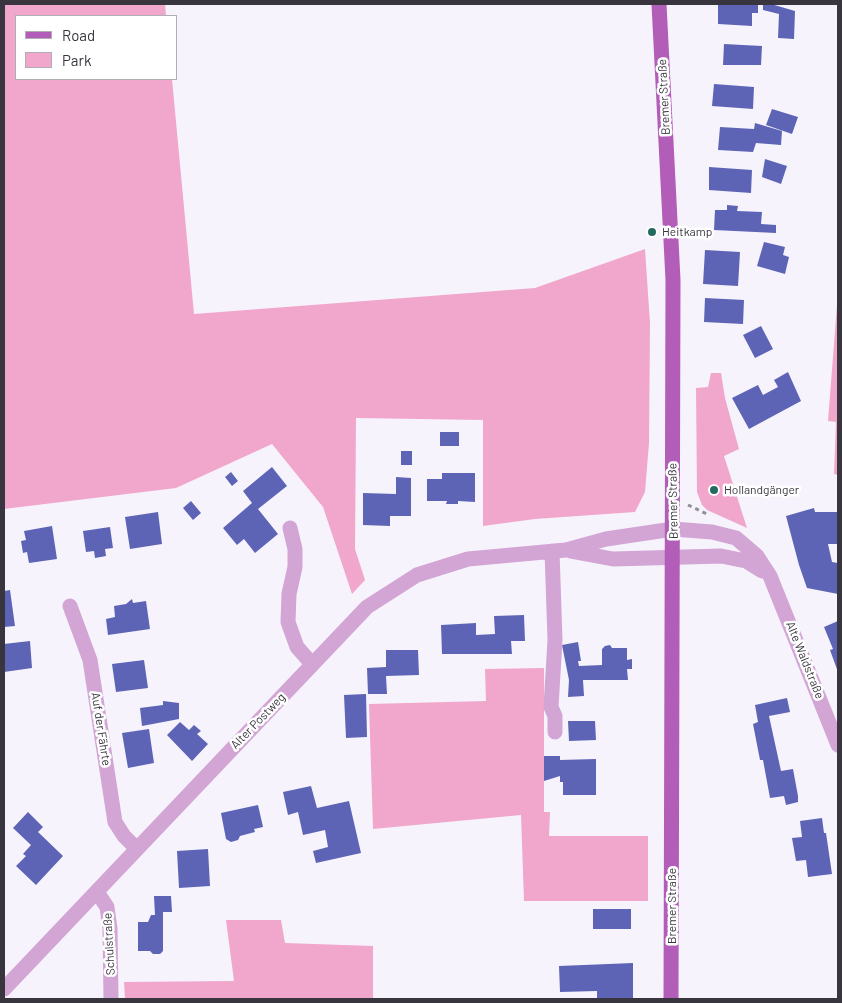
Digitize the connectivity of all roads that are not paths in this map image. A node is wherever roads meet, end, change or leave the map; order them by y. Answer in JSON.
{"nodes":[{"id":1,"x":659,"y":4,"type":"edge"},
{"id":2,"x":290,"y":528,"type":"dead end"},
{"id":3,"x":673,"y":529,"type":"junction"},
{"id":4,"x":559,"y":551,"type":"junction"},
{"id":5,"x":674,"y":556,"type":"junction"},
{"id":6,"x":770,"y":576,"type":"junction"},
{"id":7,"x":70,"y":606,"type":"dead end"},
{"id":8,"x":312,"y":664,"type":"junction"},
{"id":9,"x":555,"y":732,"type":"dead end"},
{"id":10,"x":838,"y":745,"type":"edge"},
{"id":11,"x":136,"y":848,"type":"junction"},
{"id":12,"x":97,"y":892,"type":"junction"},
{"id":13,"x":4,"y":989,"type":"edge"},
{"id":14,"x":111,"y":999,"type":"edge"},
{"id":15,"x":671,"y":999,"type":"edge"}],
"edges":[{"from":1,"to":3,"type":"main road","name":"Bremer Straße"},
{"from":2,"to":8,"type":"street"},
{"from":3,"to":4,"type":"street","name":"Alter Postweg"},
{"from":3,"to":5,"type":"main road","name":"Bremer Straße"},
{"from":3,"to":6,"type":"street","name":"Alte Waldstraße"},
{"from":4,"to":5,"type":"street","name":"Alter Postweg"},
{"from":4,"to":8,"type":"street","name":"Alter Postweg"},
{"from":4,"to":9,"type":"street"},
{"from":5,"to":6,"type":"street"},
{"from":5,"to":15,"type":"main road","name":"Bremer Straße"},
{"from":6,"to":10,"type":"street","name":"Alte Waldstraße"},
{"from":7,"to":11,"type":"street","name":"Auf der Fährte"},
{"from":8,"to":11,"type":"street","name":"Alter Postweg"},
{"from":11,"to":12,"type":"street","name":"Alter Postweg"},
{"from":12,"to":13,"type":"street","name":"Alter Postweg"},
{"from":12,"to":14,"type":"street","name":"Schulstraße"}]}
